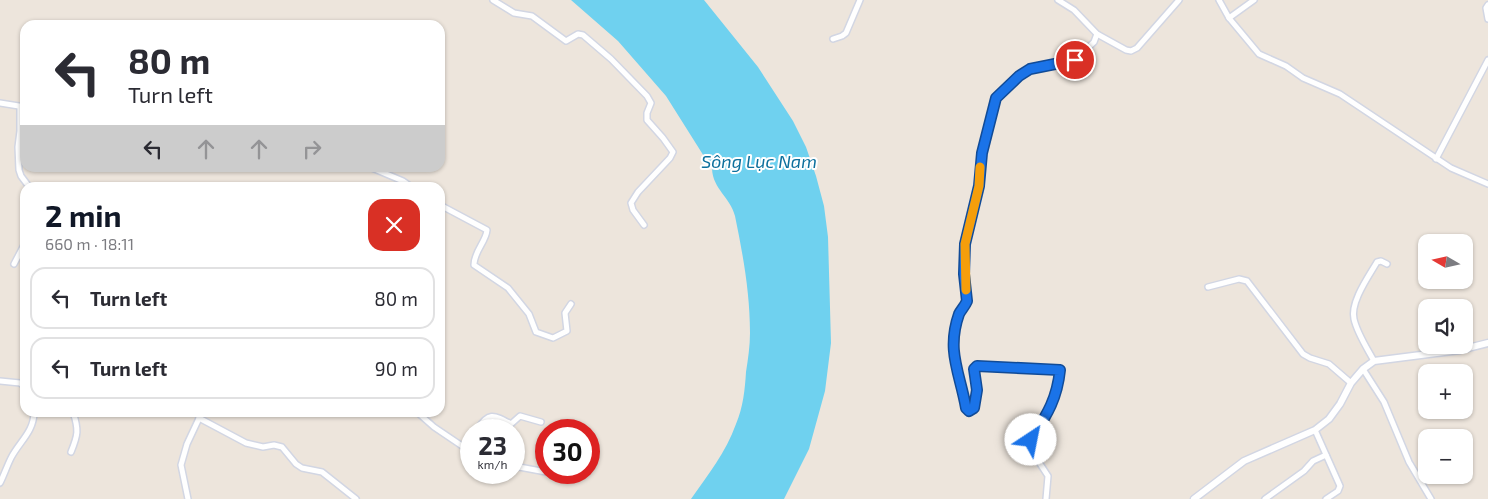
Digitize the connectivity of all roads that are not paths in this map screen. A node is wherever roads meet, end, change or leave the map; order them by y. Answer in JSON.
{"nodes":[{"id":1,"x":493,"y":0,"type":"edge"},
{"id":2,"x":860,"y":0,"type":"edge"},
{"id":3,"x":1058,"y":0,"type":"edge"},
{"id":4,"x":1179,"y":0,"type":"edge"},
{"id":5,"x":1219,"y":0,"type":"edge"},
{"id":6,"x":1254,"y":0,"type":"edge"},
{"id":7,"x":1488,"y":5,"type":"edge"},
{"id":8,"x":1229,"y":18,"type":"junction"},
{"id":9,"x":1488,"y":19,"type":"edge"},
{"id":10,"x":1097,"y":34,"type":"junction"},
{"id":11,"x":833,"y":39,"type":"dead end"},
{"id":12,"x":1488,"y":60,"type":"edge"},
{"id":13,"x":0,"y":103,"type":"edge"},
{"id":14,"x":20,"y":106,"type":"edge"},
{"id":15,"x":20,"y":131,"type":"edge"},
{"id":16,"x":1436,"y":159,"type":"junction"},
{"id":17,"x":382,"y":172,"type":"edge"},
{"id":18,"x":25,"y":182,"type":"edge"},
{"id":19,"x":404,"y":182,"type":"edge"},
{"id":20,"x":1488,"y":184,"type":"edge"},
{"id":21,"x":445,"y":208,"type":"edge"},
{"id":22,"x":644,"y":225,"type":"dead end"},
{"id":23,"x":20,"y":252,"type":"edge"},
{"id":24,"x":14,"y":264,"type":"dead end"},
{"id":25,"x":1387,"y":264,"type":"dead end"},
{"id":26,"x":1208,"y":287,"type":"dead end"},
{"id":27,"x":571,"y":304,"type":"dead end"},
{"id":28,"x":1488,"y":343,"type":"edge"},
{"id":29,"x":1374,"y":361,"type":"junction"},
{"id":30,"x":1363,"y":369,"type":"junction"},
{"id":31,"x":0,"y":381,"type":"edge"},
{"id":32,"x":1351,"y":383,"type":"junction"},
{"id":33,"x":20,"y":384,"type":"edge"},
{"id":34,"x":33,"y":417,"type":"edge"},
{"id":35,"x":75,"y":417,"type":"edge"},
{"id":36,"x":423,"y":417,"type":"edge"},
{"id":37,"x":199,"y":418,"type":"joint"},
{"id":38,"x":484,"y":419,"type":"edge"},
{"id":39,"x":503,"y":419,"type":"edge"},
{"id":40,"x":517,"y":419,"type":"edge"},
{"id":41,"x":535,"y":420,"type":"edge"},
{"id":42,"x":1315,"y":430,"type":"junction"},
{"id":43,"x":460,"y":445,"type":"edge"},
{"id":44,"x":71,"y":452,"type":"dead end"},
{"id":45,"x":1326,"y":455,"type":"junction"},
{"id":46,"x":0,"y":484,"type":"edge"},
{"id":47,"x":188,"y":499,"type":"edge"},
{"id":48,"x":356,"y":499,"type":"edge"},
{"id":49,"x":1046,"y":499,"type":"edge"},
{"id":50,"x":1194,"y":499,"type":"edge"},
{"id":51,"x":1265,"y":499,"type":"edge"},
{"id":52,"x":1326,"y":499,"type":"edge"},
{"id":53,"x":1431,"y":499,"type":"edge"}],
"edges":[{"from":1,"to":22,"type":"street"},
{"from":2,"to":11,"type":"street"},
{"from":3,"to":10,"type":"street"},
{"from":4,"to":10,"type":"street"},
{"from":5,"to":8,"type":"street"},
{"from":6,"to":8,"type":"street"},
{"from":7,"to":9,"type":"street"},
{"from":8,"to":16,"type":"street"},
{"from":10,"to":49,"type":"street"},
{"from":12,"to":16,"type":"street"},
{"from":13,"to":14,"type":"street"},
{"from":15,"to":18,"type":"street"},
{"from":16,"to":20,"type":"street"},
{"from":17,"to":19,"type":"street"},
{"from":21,"to":27,"type":"street"},
{"from":23,"to":24,"type":"street"},
{"from":25,"to":29,"type":"street"},
{"from":26,"to":32,"type":"street"},
{"from":28,"to":29,"type":"street"},
{"from":29,"to":30,"type":"street"},
{"from":30,"to":32,"type":"street"},
{"from":30,"to":53,"type":"street"},
{"from":31,"to":33,"type":"street"},
{"from":32,"to":42,"type":"street"},
{"from":34,"to":46,"type":"street"},
{"from":35,"to":44,"type":"street"},
{"from":36,"to":43,"type":"street"},
{"from":37,"to":47,"type":"street"},
{"from":37,"to":48,"type":"street"},
{"from":38,"to":39,"type":"street"},
{"from":40,"to":41,"type":"street"},
{"from":42,"to":45,"type":"street"},
{"from":42,"to":50,"type":"street"},
{"from":45,"to":51,"type":"street"},
{"from":45,"to":52,"type":"street"}]}
